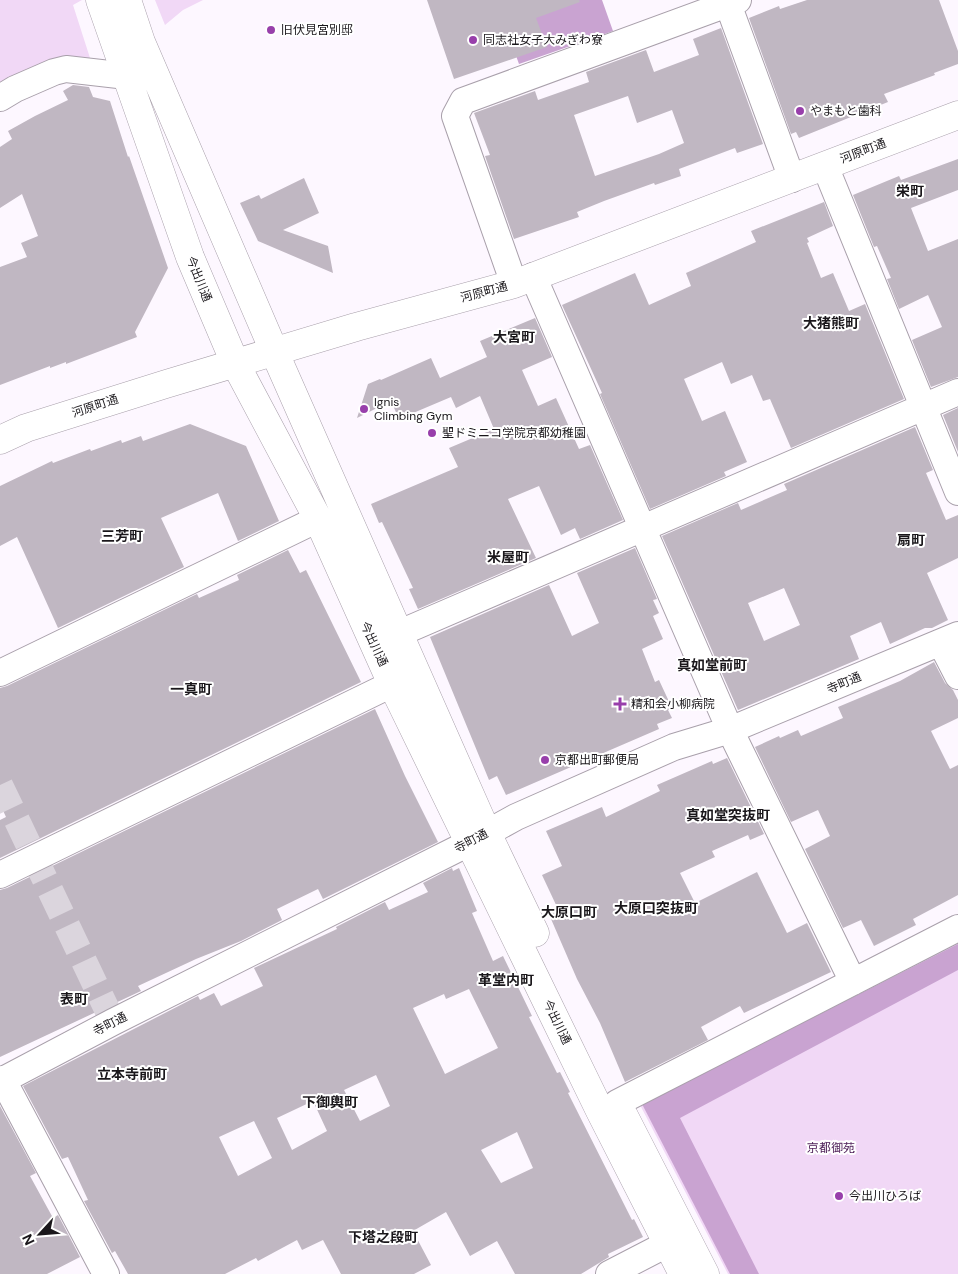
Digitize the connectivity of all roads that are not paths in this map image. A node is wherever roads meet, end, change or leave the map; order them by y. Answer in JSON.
{"nodes":[{"id":1,"x":100,"y":0,"type":"edge"},
{"id":2,"x":127,"y":0,"type":"edge"},
{"id":3,"x":733,"y":2,"type":"edge"},
{"id":4,"x":130,"y":46,"type":"junction"},
{"id":5,"x":127,"y":76,"type":"junction"},
{"id":6,"x":0,"y":98,"type":"edge"},
{"id":7,"x":958,"y":116,"type":"edge"},
{"id":8,"x":825,"y":166,"type":"junction"},
{"id":9,"x":792,"y":179,"type":"junction"},
{"id":10,"x":523,"y":280,"type":"junction"},
{"id":11,"x":274,"y":351,"type":"junction"},
{"id":12,"x":235,"y":363,"type":"junction"},
{"id":13,"x":958,"y":392,"type":"edge"},
{"id":14,"x":923,"y":407,"type":"junction"},
{"id":15,"x":0,"y":440,"type":"edge"},
{"id":16,"x":958,"y":492,"type":"edge"},
{"id":17,"x":318,"y":519,"type":"junction"},
{"id":18,"x":642,"y":529,"type":"junction"},
{"id":19,"x":399,"y":634,"type":"junction"},
{"id":20,"x":949,"y":639,"type":"edge"},
{"id":21,"x":373,"y":644,"type":"junction"},
{"id":22,"x":0,"y":673,"type":"edge"},
{"id":23,"x":958,"y":676,"type":"edge"},
{"id":24,"x":392,"y":684,"type":"junction"},
{"id":25,"x":730,"y":730,"type":"junction"},
{"id":26,"x":478,"y":838,"type":"junction"},
{"id":27,"x":0,"y":875,"type":"edge"},
{"id":28,"x":958,"y":928,"type":"edge"},
{"id":29,"x":853,"y":982,"type":"junction"},
{"id":30,"x":2,"y":1081,"type":"edge"},
{"id":31,"x":617,"y":1102,"type":"junction"},
{"id":32,"x":668,"y":1244,"type":"junction"},
{"id":33,"x":106,"y":1274,"type":"edge"},
{"id":34,"x":609,"y":1274,"type":"edge"},
{"id":35,"x":683,"y":1274,"type":"edge"},
{"id":36,"x":705,"y":1274,"type":"edge"}],
"edges":[{"from":1,"to":4,"type":"main road","name":"今出川通"},
{"from":2,"to":4,"type":"main road","name":"今出川通"},
{"from":3,"to":9,"type":"street"},
{"from":3,"to":10,"type":"street"},
{"from":4,"to":5,"type":"main road","name":"今出川通"},
{"from":4,"to":11,"type":"main road","name":"今出川通"},
{"from":5,"to":6,"type":"street"},
{"from":5,"to":12,"type":"main road","name":"今出川通"},
{"from":7,"to":8,"type":"main road","name":"河原町通"},
{"from":8,"to":9,"type":"main road","name":"河原町通"},
{"from":8,"to":14,"type":"street"},
{"from":9,"to":10,"type":"main road","name":"河原町通"},
{"from":10,"to":11,"type":"main road","name":"河原町通"},
{"from":10,"to":18,"type":"street"},
{"from":11,"to":12,"type":"main road","name":"河原町通"},
{"from":11,"to":19,"type":"main road","name":"今出川通"},
{"from":12,"to":15,"type":"main road","name":"河原町通"},
{"from":12,"to":17,"type":"main road","name":"今出川通"},
{"from":13,"to":14,"type":"street"},
{"from":14,"to":16,"type":"street"},
{"from":14,"to":18,"type":"street"},
{"from":17,"to":21,"type":"main road","name":"今出川通"},
{"from":17,"to":22,"type":"street"},
{"from":18,"to":19,"type":"street"},
{"from":18,"to":25,"type":"street"},
{"from":19,"to":21,"type":"street"},
{"from":19,"to":26,"type":"main road","name":"今出川通"},
{"from":20,"to":23,"type":"street"},
{"from":20,"to":25,"type":"street","name":"寺町通"},
{"from":21,"to":24,"type":"main road","name":"今出川通"},
{"from":24,"to":26,"type":"main road","name":"今出川通"},
{"from":24,"to":27,"type":"street"},
{"from":25,"to":26,"type":"street","name":"寺町通"},
{"from":25,"to":29,"type":"street"},
{"from":26,"to":30,"type":"street","name":"寺町通"},
{"from":26,"to":31,"type":"main road","name":"今出川通"},
{"from":26,"to":32,"type":"main road","name":"今出川通"},
{"from":28,"to":29,"type":"street"},
{"from":29,"to":31,"type":"street"},
{"from":30,"to":33,"type":"street"},
{"from":31,"to":36,"type":"main road","name":"今出川通"},
{"from":32,"to":34,"type":"street"},
{"from":32,"to":35,"type":"main road","name":"今出川通"}]}
